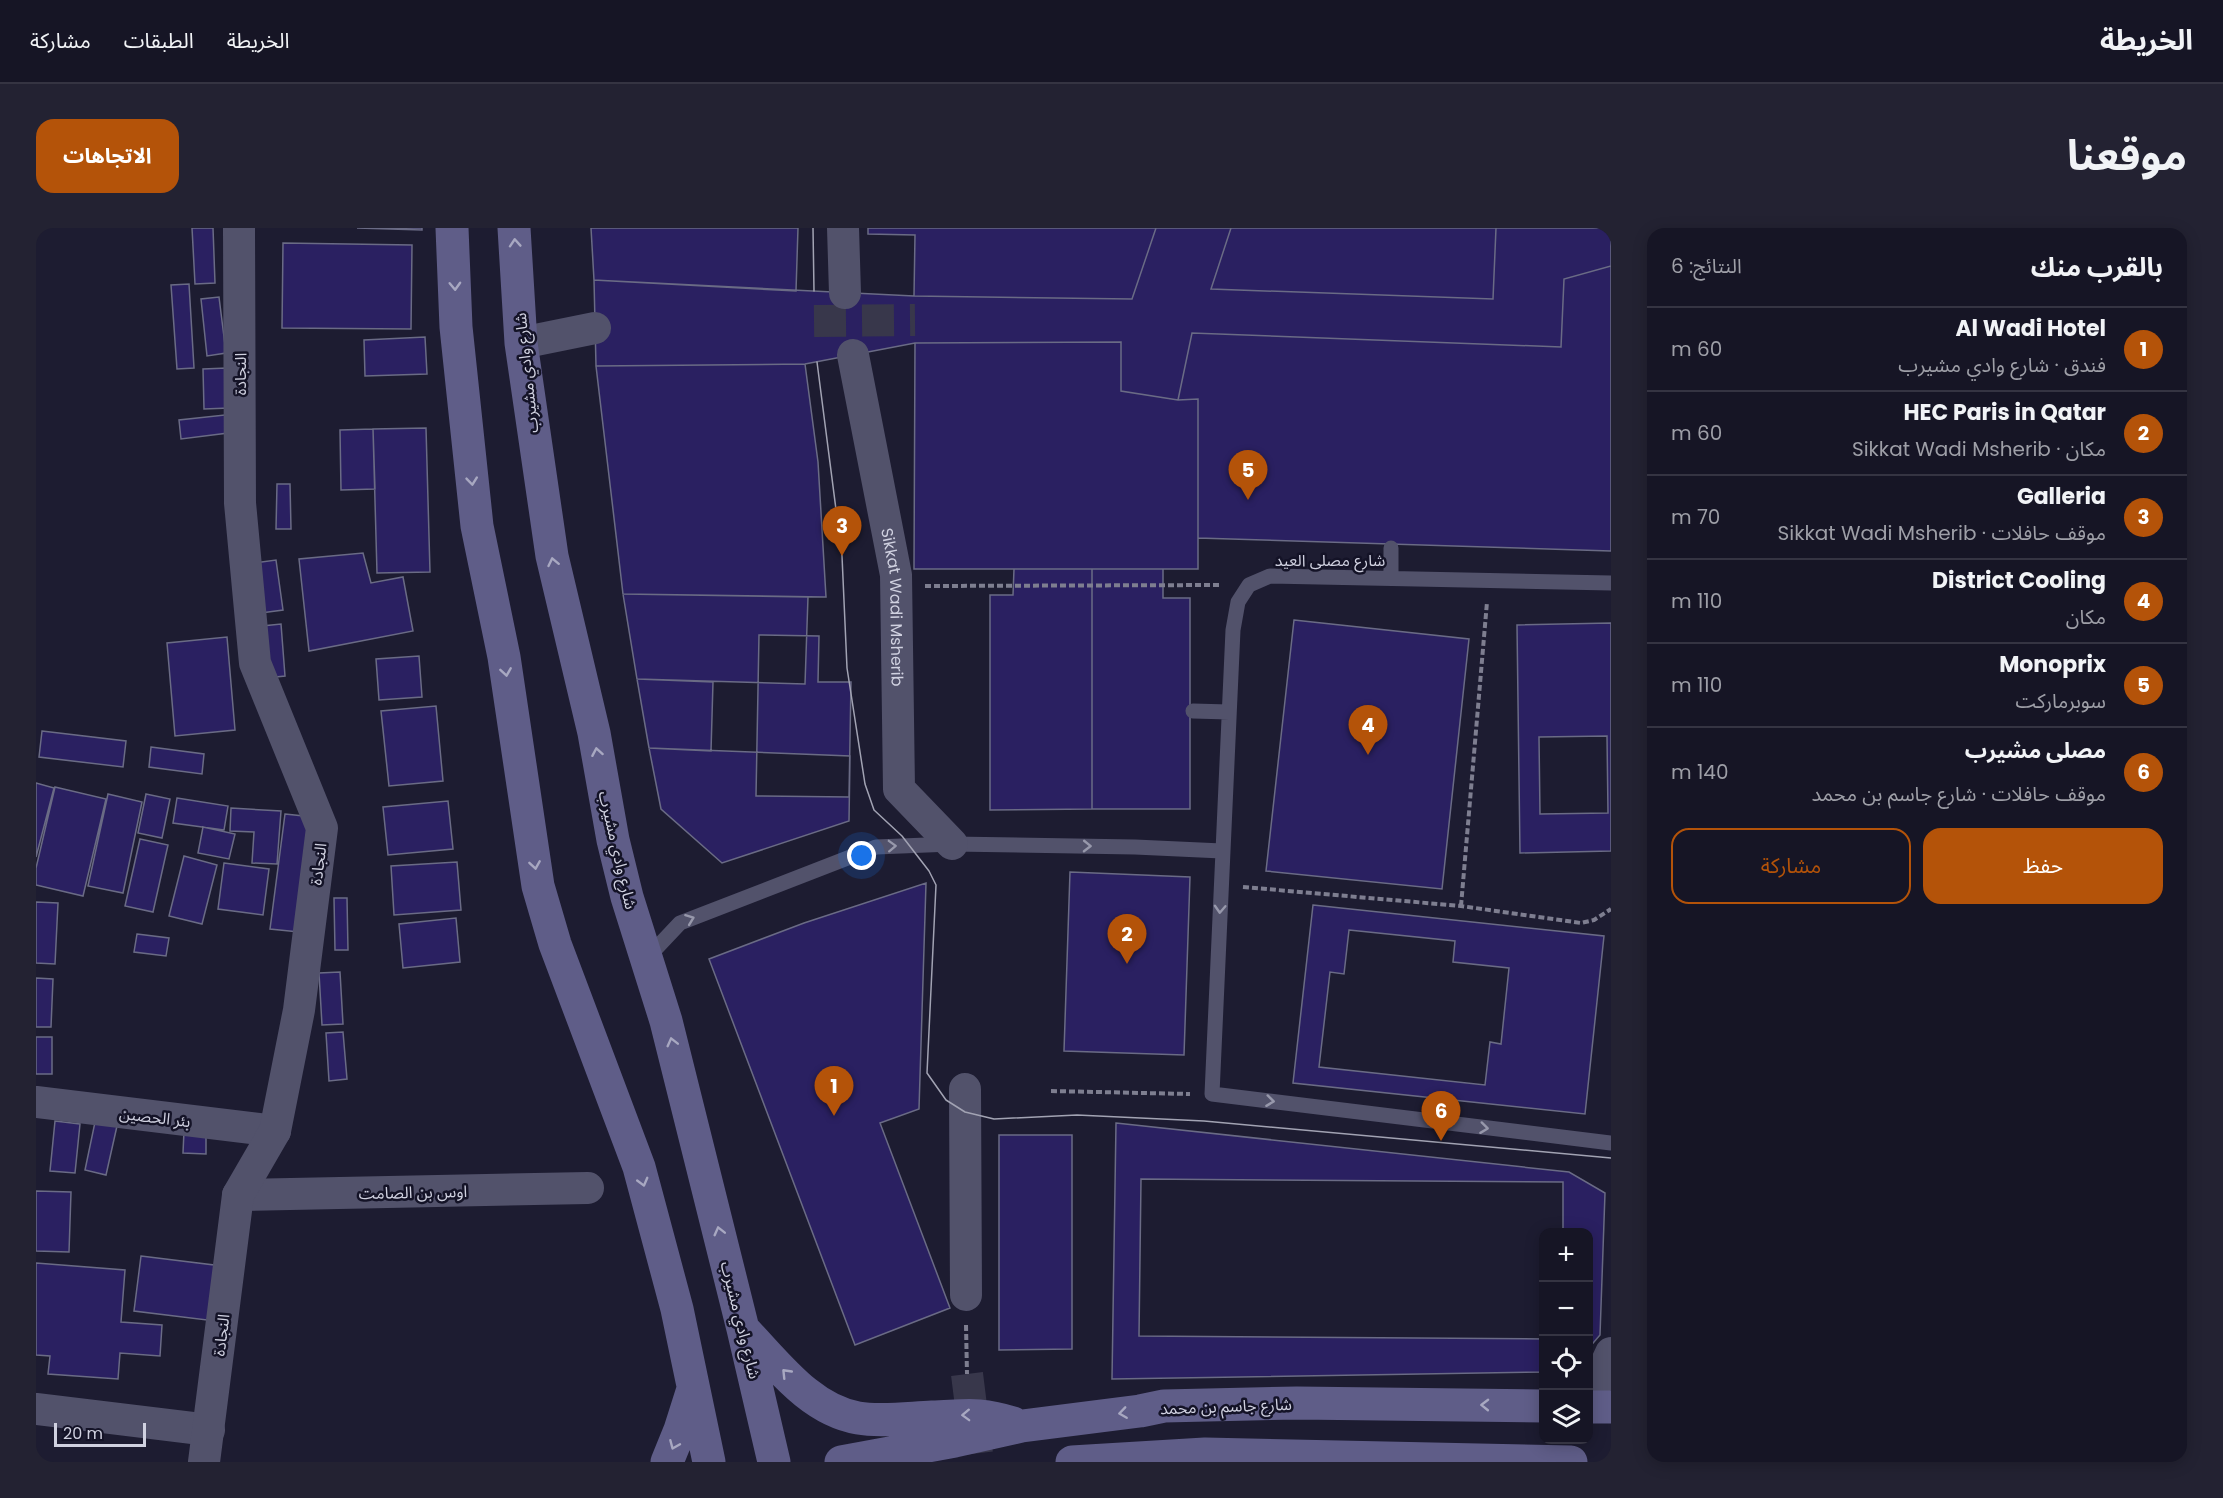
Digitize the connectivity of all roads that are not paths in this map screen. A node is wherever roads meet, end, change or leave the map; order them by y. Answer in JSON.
{"nodes":[{"id":1,"x":239,"y":228,"type":"edge"},
{"id":2,"x":452,"y":228,"type":"edge"},
{"id":3,"x":514,"y":228,"type":"edge"},
{"id":4,"x":843,"y":228,"type":"edge"},
{"id":5,"x":845,"y":293,"type":"dead end"},
{"id":6,"x":595,"y":328,"type":"dead end"},
{"id":7,"x":521,"y":343,"type":"junction"},
{"id":8,"x":852,"y":355,"type":"dead end"},
{"id":9,"x":1391,"y":548,"type":"dead end"},
{"id":10,"x":1391,"y":578,"type":"junction"},
{"id":11,"x":1611,"y":583,"type":"edge"},
{"id":12,"x":1193,"y":711,"type":"dead end"},
{"id":13,"x":1229,"y":712,"type":"junction"},
{"id":14,"x":952,"y":844,"type":"junction"},
{"id":15,"x":1222,"y":851,"type":"junction"},
{"id":16,"x":647,"y":958,"type":"junction"},
{"id":17,"x":965,"y":1089,"type":"dead end"},
{"id":18,"x":36,"y":1102,"type":"edge"},
{"id":19,"x":275,"y":1131,"type":"junction"},
{"id":20,"x":1611,"y":1143,"type":"edge"},
{"id":21,"x":588,"y":1188,"type":"dead end"},
{"id":22,"x":238,"y":1195,"type":"junction"},
{"id":23,"x":966,"y":1294,"type":"road end"},
{"id":24,"x":743,"y":1329,"type":"junction"},
{"id":25,"x":1611,"y":1353,"type":"edge"},
{"id":26,"x":694,"y":1387,"type":"junction"},
{"id":27,"x":1590,"y":1390,"type":"edge"},
{"id":28,"x":1539,"y":1406,"type":"edge"},
{"id":29,"x":1593,"y":1407,"type":"edge"},
{"id":30,"x":1611,"y":1407,"type":"edge"},
{"id":31,"x":36,"y":1409,"type":"edge"},
{"id":32,"x":1022,"y":1426,"type":"junction"},
{"id":33,"x":209,"y":1430,"type":"junction"},
{"id":34,"x":204,"y":1462,"type":"edge"},
{"id":35,"x":667,"y":1462,"type":"edge"},
{"id":36,"x":709,"y":1462,"type":"edge"},
{"id":37,"x":774,"y":1462,"type":"edge"},
{"id":38,"x":841,"y":1462,"type":"edge"},
{"id":39,"x":1072,"y":1462,"type":"edge"},
{"id":40,"x":1571,"y":1462,"type":"edge"}],
"edges":[{"from":1,"to":19,"type":"street","name":"النجادة"},
{"from":2,"to":26,"type":"street","one_way":true},
{"from":7,"to":3,"type":"street","name":"شارع وادي مشيرب","one_way":true},
{"from":4,"to":5,"type":"street"},
{"from":6,"to":7,"type":"street"},
{"from":16,"to":7,"type":"street","name":"شارع وادي مشيرب","one_way":true},
{"from":8,"to":14,"type":"street","name":"Sikkat Wadi Msherib"},
{"from":9,"to":10,"type":"lane"},
{"from":10,"to":11,"type":"lane","name":"شارع مصلى العيد"},
{"from":10,"to":13,"type":"lane","name":"شارع مصلى العيد"},
{"from":12,"to":13,"type":"lane"},
{"from":13,"to":15,"type":"lane"},
{"from":14,"to":15,"type":"lane","one_way":true},
{"from":16,"to":14,"type":"lane","one_way":true},
{"from":15,"to":20,"type":"lane","one_way":true},
{"from":24,"to":16,"type":"street","name":"شارع وادي مشيرب","one_way":true},
{"from":17,"to":23,"type":"street"},
{"from":18,"to":19,"type":"street","name":"بئر الحصين"},
{"from":19,"to":22,"type":"street","name":"النجادة"},
{"from":21,"to":22,"type":"street","name":"اوس بن الصامت"},
{"from":22,"to":33,"type":"street","name":"النجادة"},
{"from":32,"to":24,"type":"street","one_way":true},
{"from":24,"to":37,"type":"street","name":"شارع وادي مشيرب"},
{"from":25,"to":27,"type":"street"},
{"from":26,"to":35,"type":"street","one_way":true},
{"from":26,"to":36,"type":"street"},
{"from":28,"to":32,"type":"street","name":"شارع جاسم بن محمد","one_way":true},
{"from":29,"to":30,"type":"street"},
{"from":31,"to":33,"type":"street"},
{"from":32,"to":38,"type":"street","name":"شارع جاسم بن محمد"},
{"from":33,"to":34,"type":"street","name":"النجادة"},
{"from":39,"to":40,"type":"street"}]}
